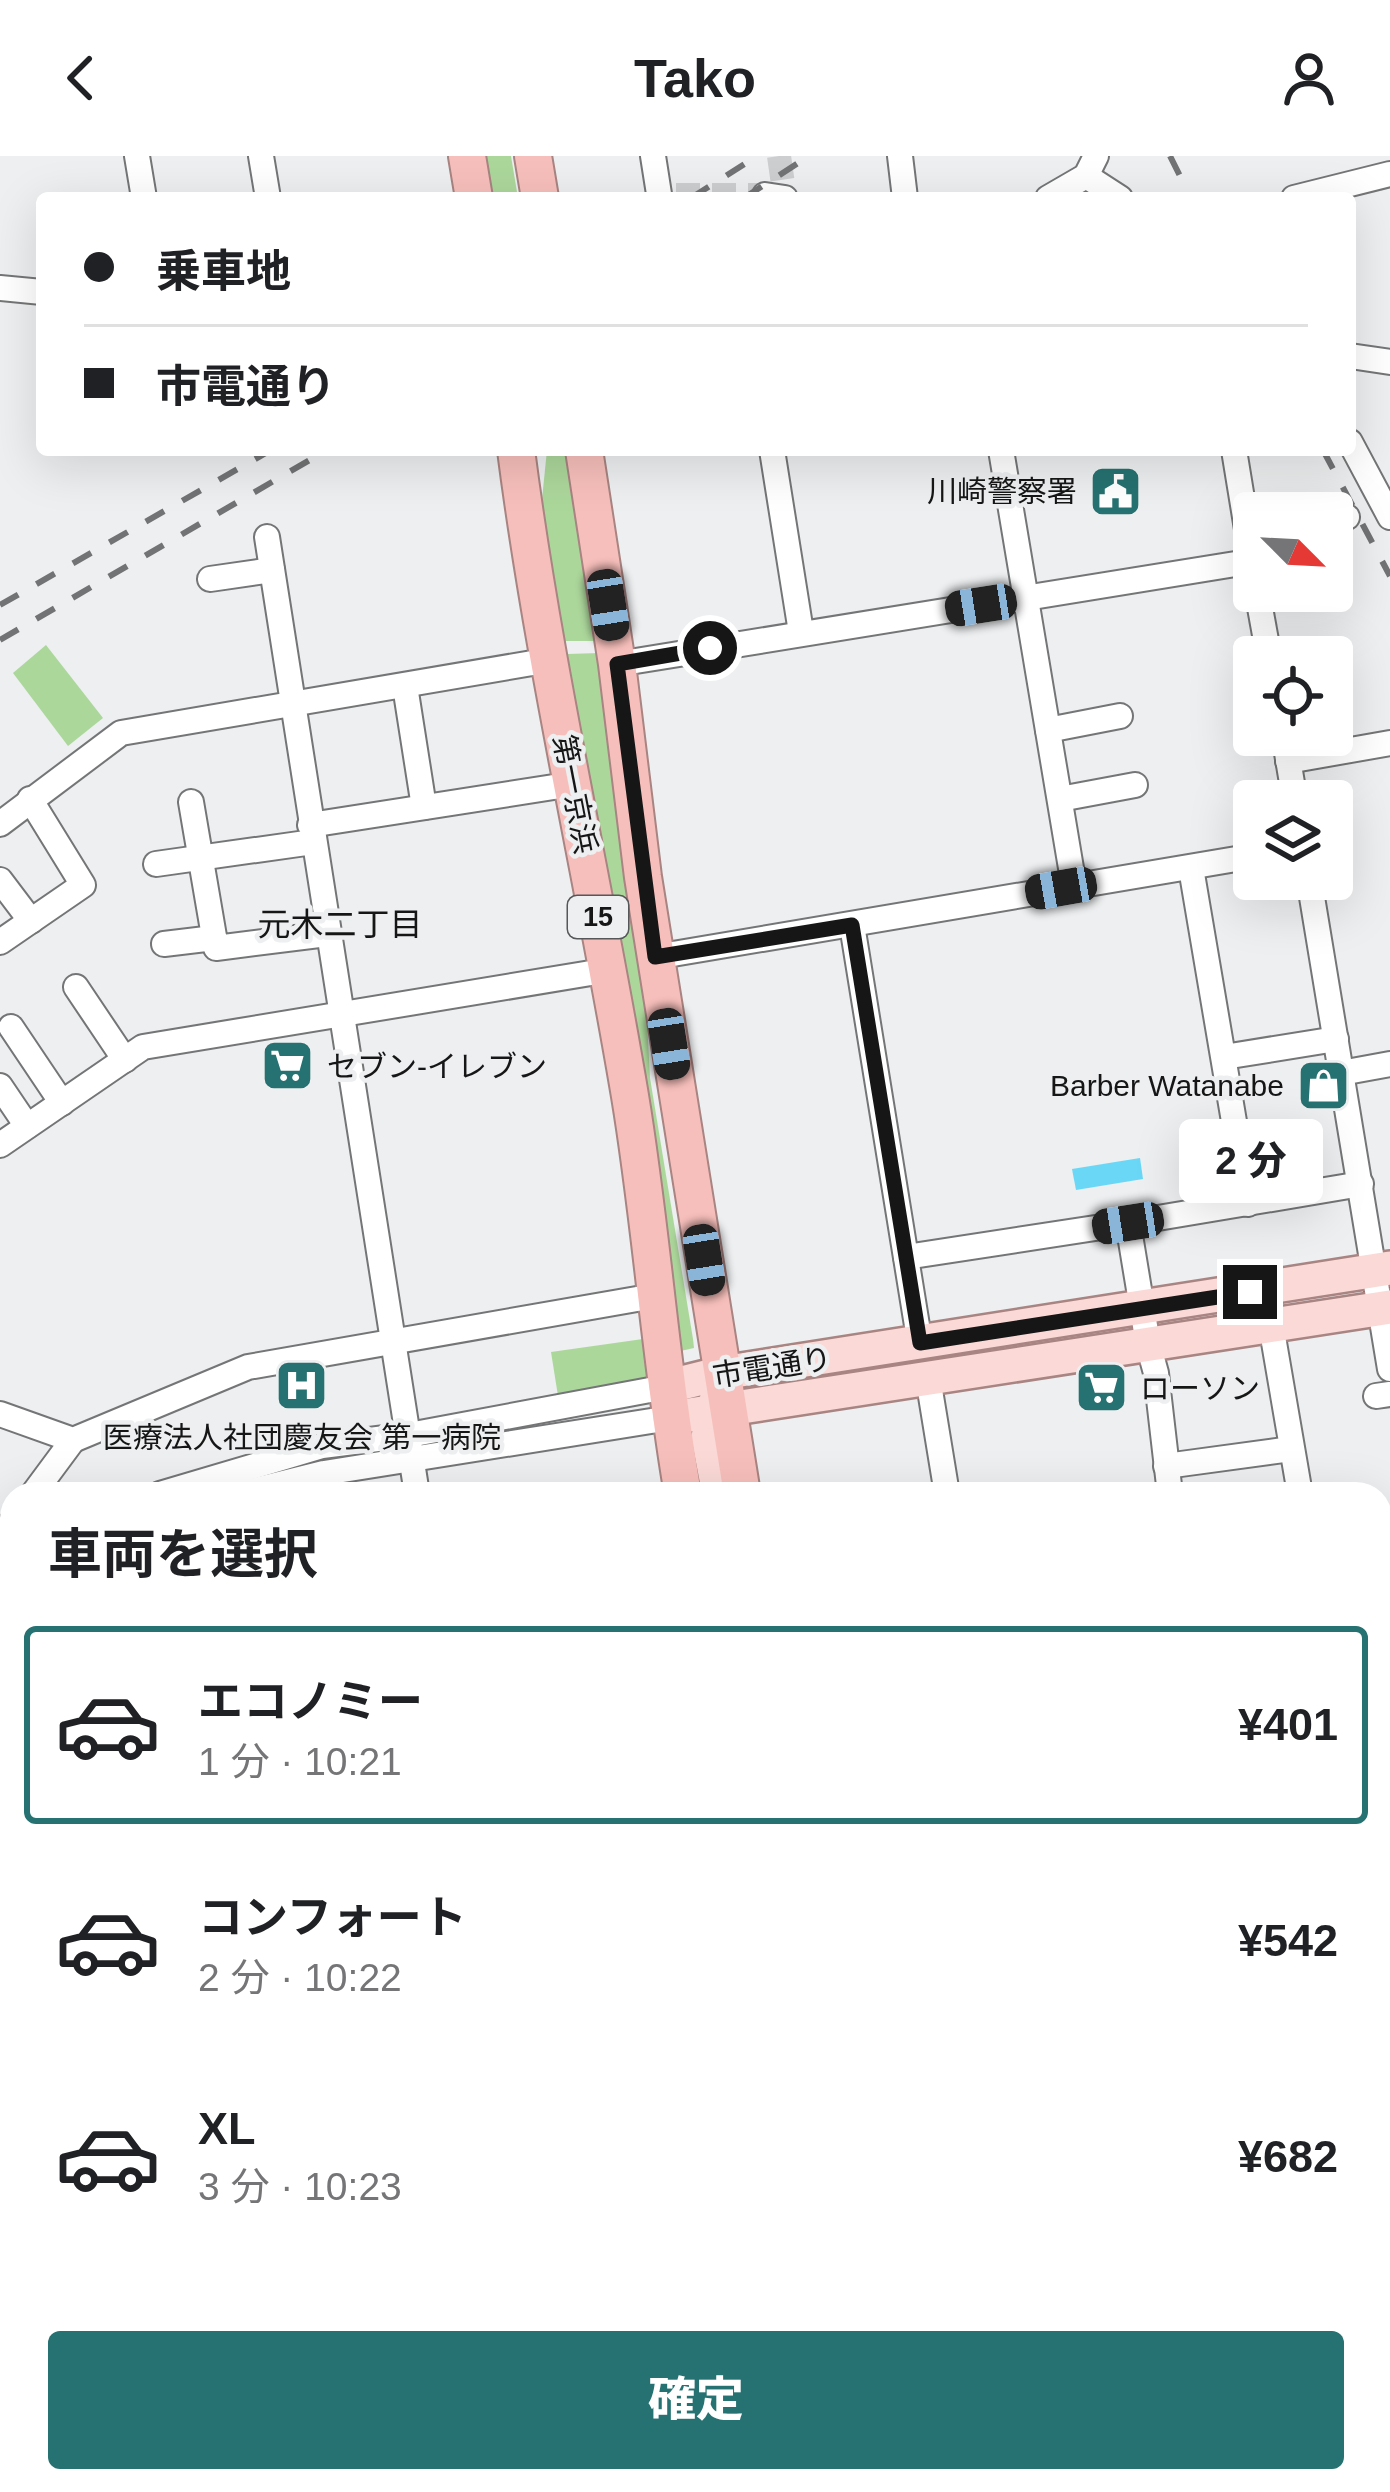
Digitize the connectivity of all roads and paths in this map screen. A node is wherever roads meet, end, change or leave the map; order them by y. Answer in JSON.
{"nodes":[{"id":1,"x":137,"y":156,"type":"edge"},
{"id":2,"x":261,"y":156,"type":"edge"},
{"id":3,"x":467,"y":156,"type":"edge"},
{"id":4,"x":533,"y":156,"type":"edge"},
{"id":5,"x":653,"y":156,"type":"edge"},
{"id":6,"x":900,"y":156,"type":"edge"},
{"id":7,"x":1091,"y":166,"type":"edge"},
{"id":8,"x":1390,"y":174,"type":"edge"},
{"id":9,"x":143,"y":192,"type":"edge"},
{"id":10,"x":267,"y":192,"type":"edge"},
{"id":11,"x":473,"y":192,"type":"edge"},
{"id":12,"x":539,"y":192,"type":"edge"},
{"id":13,"x":661,"y":192,"type":"edge"},
{"id":14,"x":904,"y":192,"type":"edge"},
{"id":15,"x":1056,"y":192,"type":"edge"},
{"id":16,"x":1115,"y":192,"type":"edge"},
{"id":17,"x":1318,"y":192,"type":"edge"},
{"id":18,"x":0,"y":288,"type":"edge"},
{"id":19,"x":36,"y":291,"type":"edge"},
{"id":20,"x":1356,"y":357,"type":"edge"},
{"id":21,"x":1390,"y":362,"type":"edge"},
{"id":22,"x":1356,"y":452,"type":"edge"},
{"id":23,"x":518,"y":456,"type":"edge"},
{"id":24,"x":585,"y":456,"type":"edge"},
{"id":25,"x":773,"y":456,"type":"edge"},
{"id":26,"x":1002,"y":456,"type":"edge"},
{"id":27,"x":1235,"y":456,"type":"edge"},
{"id":28,"x":1241,"y":492,"type":"edge"},
{"id":29,"x":1388,"y":508,"type":"edge"},
{"id":30,"x":267,"y":537,"type":"dead end"},
{"id":31,"x":1233,"y":568,"type":"edge"},
{"id":32,"x":272,"y":570,"type":"junction"},
{"id":33,"x":210,"y":580,"type":"dead end"},
{"id":34,"x":1026,"y":598,"type":"junction"},
{"id":35,"x":802,"y":632,"type":"junction"},
{"id":36,"x":550,"y":660,"type":"junction"},
{"id":37,"x":617,"y":664,"type":"junction"},
{"id":38,"x":405,"y":686,"type":"junction"},
{"id":39,"x":292,"y":707,"type":"junction"},
{"id":40,"x":1120,"y":716,"type":"dead end"},
{"id":41,"x":1048,"y":730,"type":"junction"},
{"id":42,"x":1390,"y":743,"type":"edge"},
{"id":43,"x":1287,"y":756,"type":"edge"},
{"id":44,"x":1288,"y":761,"type":"junction"},
{"id":45,"x":1291,"y":780,"type":"edge"},
{"id":46,"x":572,"y":784,"type":"junction"},
{"id":47,"x":1135,"y":785,"type":"dead end"},
{"id":48,"x":30,"y":799,"type":"junction"},
{"id":49,"x":1060,"y":799,"type":"junction"},
{"id":50,"x":191,"y":802,"type":"dead end"},
{"id":51,"x":424,"y":807,"type":"junction"},
{"id":52,"x":0,"y":824,"type":"edge"},
{"id":53,"x":312,"y":833,"type":"junction"},
{"id":54,"x":201,"y":858,"type":"junction"},
{"id":55,"x":1233,"y":860,"type":"edge"},
{"id":56,"x":156,"y":864,"type":"dead end"},
{"id":57,"x":1191,"y":868,"type":"junction"},
{"id":58,"x":0,"y":880,"type":"edge"},
{"id":59,"x":1074,"y":886,"type":"junction"},
{"id":60,"x":1313,"y":900,"type":"edge"},
{"id":61,"x":31,"y":922,"type":"junction"},
{"id":62,"x":852,"y":925,"type":"junction"},
{"id":63,"x":327,"y":934,"type":"junction"},
{"id":64,"x":214,"y":938,"type":"junction"},
{"id":65,"x":0,"y":942,"type":"edge"},
{"id":66,"x":164,"y":944,"type":"dead end"},
{"id":67,"x":655,"y":957,"type":"junction"},
{"id":68,"x":609,"y":970,"type":"junction"},
{"id":69,"x":76,"y":987,"type":"dead end"},
{"id":70,"x":338,"y":1013,"type":"junction"},
{"id":71,"x":11,"y":1027,"type":"dead end"},
{"id":72,"x":1336,"y":1039,"type":"junction"},
{"id":73,"x":1224,"y":1057,"type":"junction"},
{"id":74,"x":124,"y":1060,"type":"junction"},
{"id":75,"x":1390,"y":1064,"type":"edge"},
{"id":76,"x":1341,"y":1072,"type":"junction"},
{"id":77,"x":0,"y":1086,"type":"edge"},
{"id":78,"x":62,"y":1103,"type":"junction"},
{"id":79,"x":27,"y":1126,"type":"junction"},
{"id":80,"x":0,"y":1145,"type":"edge"},
{"id":81,"x":1361,"y":1184,"type":"junction"},
{"id":82,"x":1248,"y":1204,"type":"junction"},
{"id":83,"x":1128,"y":1223,"type":"junction"},
{"id":84,"x":906,"y":1256,"type":"junction"},
{"id":85,"x":1383,"y":1289,"type":"edge"},
{"id":86,"x":654,"y":1296,"type":"junction"},
{"id":87,"x":1142,"y":1310,"type":"junction"},
{"id":88,"x":1271,"y":1325,"type":"junction"},
{"id":89,"x":393,"y":1340,"type":"junction"},
{"id":90,"x":920,"y":1343,"type":"junction"},
{"id":91,"x":1148,"y":1344,"type":"junction"},
{"id":92,"x":1390,"y":1370,"type":"edge"},
{"id":93,"x":722,"y":1373,"type":"junction"},
{"id":94,"x":928,"y":1378,"type":"junction"},
{"id":95,"x":668,"y":1402,"type":"junction"},
{"id":96,"x":721,"y":1411,"type":"junction"},
{"id":97,"x":0,"y":1414,"type":"edge"},
{"id":98,"x":73,"y":1440,"type":"junction"},
{"id":99,"x":410,"y":1447,"type":"junction"},
{"id":100,"x":1292,"y":1449,"type":"junction"},
{"id":101,"x":1166,"y":1466,"type":"junction"},
{"id":102,"x":42,"y":1482,"type":"edge"},
{"id":103,"x":200,"y":1482,"type":"edge"},
{"id":104,"x":331,"y":1482,"type":"edge"},
{"id":105,"x":415,"y":1482,"type":"edge"},
{"id":106,"x":681,"y":1482,"type":"edge"},
{"id":107,"x":717,"y":1482,"type":"edge"},
{"id":108,"x":739,"y":1482,"type":"edge"},
{"id":109,"x":944,"y":1482,"type":"edge"},
{"id":110,"x":1168,"y":1482,"type":"edge"},
{"id":111,"x":1298,"y":1482,"type":"edge"},
{"id":112,"x":0,"y":1616,"type":"edge"},
{"id":113,"x":0,"y":1635,"type":"edge"}],
"edges":[{"from":1,"to":9,"type":"street"},
{"from":2,"to":10,"type":"street"},
{"from":3,"to":11,"type":"highway"},
{"from":4,"to":12,"type":"highway"},
{"from":5,"to":13,"type":"street"},
{"from":6,"to":14,"type":"street"},
{"from":7,"to":15,"type":"street"},
{"from":7,"to":16,"type":"street"},
{"from":8,"to":17,"type":"street"},
{"from":18,"to":19,"type":"street"},
{"from":20,"to":21,"type":"street"},
{"from":22,"to":29,"type":"street"},
{"from":23,"to":36,"type":"highway","name":"第一京浜","number":"15"},
{"from":24,"to":37,"type":"highway","name":"第一京浜","number":"15"},
{"from":25,"to":35,"type":"street"},
{"from":26,"to":34,"type":"street"},
{"from":27,"to":28,"type":"street"},
{"from":30,"to":32,"type":"street"},
{"from":31,"to":34,"type":"street"},
{"from":32,"to":33,"type":"street"},
{"from":32,"to":39,"type":"street"},
{"from":34,"to":35,"type":"street"},
{"from":34,"to":41,"type":"street"},
{"from":35,"to":37,"type":"street"},
{"from":36,"to":38,"type":"street"},
{"from":36,"to":46,"type":"highway","name":"第一京浜","number":"15"},
{"from":37,"to":67,"type":"highway","name":"第一京浜","number":"15"},
{"from":38,"to":39,"type":"street"},
{"from":38,"to":51,"type":"street"},
{"from":39,"to":48,"type":"street"},
{"from":39,"to":53,"type":"street"},
{"from":40,"to":41,"type":"street"},
{"from":41,"to":49,"type":"street"},
{"from":42,"to":44,"type":"street"},
{"from":43,"to":44,"type":"street"},
{"from":44,"to":45,"type":"street"},
{"from":46,"to":51,"type":"street"},
{"from":46,"to":68,"type":"highway","name":"第一京浜","number":"15"},
{"from":47,"to":49,"type":"street"},
{"from":48,"to":52,"type":"street"},
{"from":48,"to":61,"type":"street"},
{"from":49,"to":59,"type":"street"},
{"from":50,"to":54,"type":"street"},
{"from":51,"to":53,"type":"street"},
{"from":53,"to":54,"type":"street"},
{"from":53,"to":63,"type":"street"},
{"from":54,"to":56,"type":"street"},
{"from":54,"to":64,"type":"street"},
{"from":55,"to":57,"type":"street"},
{"from":57,"to":59,"type":"street"},
{"from":57,"to":73,"type":"street"},
{"from":58,"to":61,"type":"street"},
{"from":59,"to":62,"type":"street"},
{"from":60,"to":72,"type":"street"},
{"from":61,"to":65,"type":"street"},
{"from":62,"to":67,"type":"street"},
{"from":62,"to":84,"type":"street"},
{"from":63,"to":64,"type":"street"},
{"from":63,"to":70,"type":"street"},
{"from":64,"to":66,"type":"street"},
{"from":67,"to":93,"type":"highway","name":"第一京浜","number":"15"},
{"from":68,"to":70,"type":"street"},
{"from":68,"to":86,"type":"highway","name":"第一京浜","number":"15"},
{"from":69,"to":74,"type":"street"},
{"from":70,"to":74,"type":"street"},
{"from":70,"to":89,"type":"street"},
{"from":71,"to":78,"type":"street"},
{"from":72,"to":73,"type":"street"},
{"from":72,"to":76,"type":"street"},
{"from":73,"to":82,"type":"street"},
{"from":74,"to":78,"type":"street"},
{"from":75,"to":76,"type":"street"},
{"from":76,"to":81,"type":"street"},
{"from":77,"to":79,"type":"street"},
{"from":78,"to":79,"type":"street"},
{"from":79,"to":80,"type":"street"},
{"from":81,"to":82,"type":"street"},
{"from":81,"to":85,"type":"street"},
{"from":82,"to":83,"type":"street"},
{"from":83,"to":84,"type":"street"},
{"from":83,"to":87,"type":"street"},
{"from":84,"to":90,"type":"street"},
{"from":85,"to":87,"type":"main road","name":"市電通り"},
{"from":85,"to":88,"type":"main road","name":"市電通り"},
{"from":85,"to":92,"type":"street"},
{"from":86,"to":89,"type":"street"},
{"from":86,"to":95,"type":"highway","name":"第一京浜","number":"15"},
{"from":87,"to":90,"type":"main road","name":"市電通り"},
{"from":87,"to":91,"type":"street"},
{"from":88,"to":91,"type":"main road","name":"市電通り"},
{"from":88,"to":100,"type":"street"},
{"from":89,"to":98,"type":"street"},
{"from":89,"to":99,"type":"street"},
{"from":90,"to":93,"type":"main road","name":"市電通り"},
{"from":91,"to":94,"type":"main road","name":"市電通り"},
{"from":91,"to":101,"type":"street"},
{"from":93,"to":95,"type":"main road","name":"市電通り"},
{"from":93,"to":96,"type":"highway","name":"第一京浜","number":"15"},
{"from":94,"to":96,"type":"main road","name":"市電通り"},
{"from":94,"to":109,"type":"street"},
{"from":95,"to":96,"type":"main road","name":"市電通り"},
{"from":95,"to":99,"type":"street","name":"市電通り"},
{"from":95,"to":106,"type":"highway","name":"第一京浜","number":"15"},
{"from":96,"to":107,"type":"main road"},
{"from":96,"to":108,"type":"highway","name":"第一京浜","number":"15"},
{"from":97,"to":98,"type":"street"},
{"from":98,"to":102,"type":"street"},
{"from":99,"to":103,"type":"street","name":"市電通り"},
{"from":99,"to":104,"type":"street","name":"市電通り"},
{"from":99,"to":105,"type":"street"},
{"from":100,"to":101,"type":"street"},
{"from":100,"to":111,"type":"street"},
{"from":101,"to":110,"type":"street"},
{"from":112,"to":113,"type":"street"}]}
